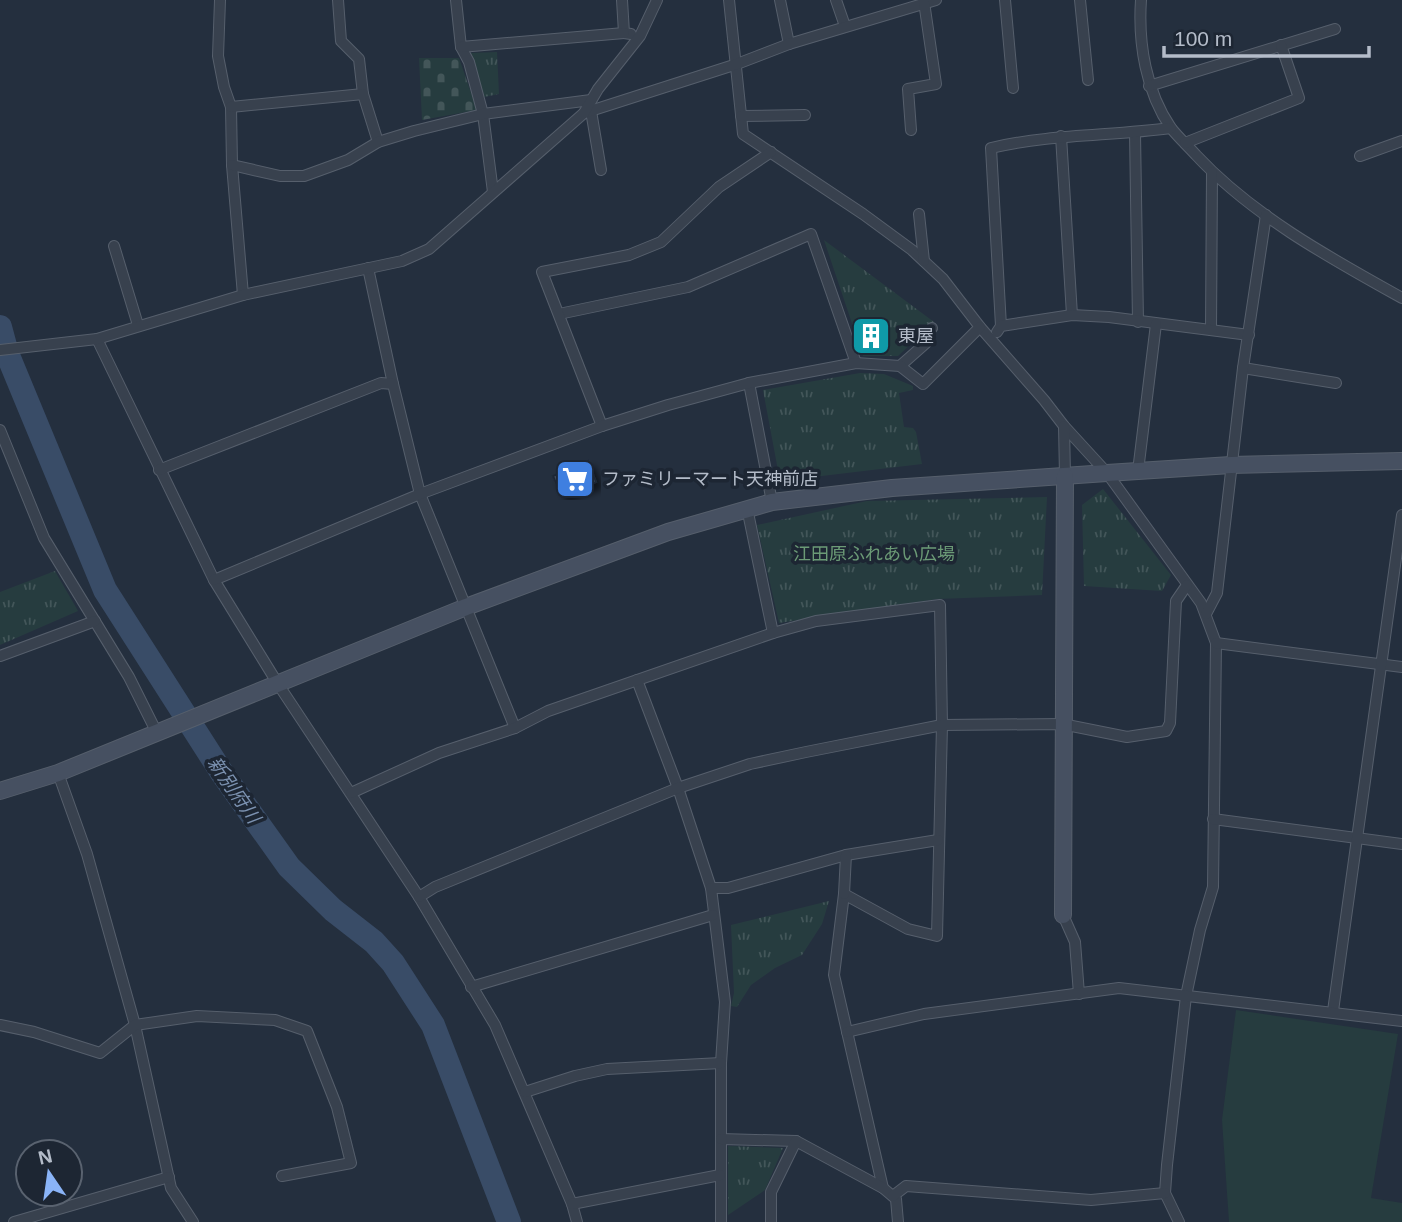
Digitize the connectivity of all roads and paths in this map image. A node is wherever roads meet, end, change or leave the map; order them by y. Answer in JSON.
{"nodes":[{"id":1,"x":220,"y":0,"type":"edge"},
{"id":2,"x":338,"y":0,"type":"edge"},
{"id":3,"x":456,"y":0,"type":"edge"},
{"id":4,"x":622,"y":0,"type":"edge"},
{"id":5,"x":657,"y":0,"type":"edge"},
{"id":6,"x":729,"y":0,"type":"edge"},
{"id":7,"x":780,"y":0,"type":"edge"},
{"id":8,"x":836,"y":0,"type":"edge"},
{"id":9,"x":1005,"y":0,"type":"edge"},
{"id":10,"x":1080,"y":0,"type":"edge"},
{"id":11,"x":1141,"y":0,"type":"edge"},
{"id":12,"x":930,"y":1,"type":"edge"},
{"id":13,"x":845,"y":26,"type":"junction"},
{"id":14,"x":1335,"y":29,"type":"dead end"},
{"id":15,"x":624,"y":33,"type":"junction"},
{"id":16,"x":639,"y":36,"type":"junction"},
{"id":17,"x":789,"y":44,"type":"junction"},
{"id":18,"x":1281,"y":45,"type":"junction"},
{"id":19,"x":461,"y":47,"type":"junction"},
{"id":20,"x":737,"y":64,"type":"junction"},
{"id":21,"x":1088,"y":80,"type":"dead end"},
{"id":22,"x":1149,"y":86,"type":"junction"},
{"id":23,"x":1013,"y":88,"type":"dead end"},
{"id":24,"x":363,"y":94,"type":"junction"},
{"id":25,"x":231,"y":107,"type":"junction"},
{"id":26,"x":589,"y":108,"type":"junction"},
{"id":27,"x":483,"y":114,"type":"junction"},
{"id":28,"x":805,"y":115,"type":"dead end"},
{"id":29,"x":741,"y":116,"type":"junction"},
{"id":30,"x":1171,"y":128,"type":"junction"},
{"id":31,"x":911,"y":130,"type":"dead end"},
{"id":32,"x":1135,"y":133,"type":"junction"},
{"id":33,"x":1061,"y":136,"type":"junction"},
{"id":34,"x":1402,"y":141,"type":"edge"},
{"id":35,"x":378,"y":142,"type":"junction"},
{"id":36,"x":1185,"y":143,"type":"junction"},
{"id":37,"x":771,"y":152,"type":"junction"},
{"id":38,"x":1360,"y":156,"type":"dead end"},
{"id":39,"x":232,"y":165,"type":"junction"},
{"id":40,"x":601,"y":170,"type":"dead end"},
{"id":41,"x":1212,"y":172,"type":"junction"},
{"id":42,"x":493,"y":192,"type":"junction"},
{"id":43,"x":919,"y":214,"type":"dead end"},
{"id":44,"x":1266,"y":215,"type":"junction"},
{"id":45,"x":114,"y":247,"type":"dead end"},
{"id":46,"x":923,"y":261,"type":"junction"},
{"id":47,"x":368,"y":268,"type":"junction"},
{"id":48,"x":243,"y":295,"type":"junction"},
{"id":49,"x":1402,"y":298,"type":"edge"},
{"id":50,"x":559,"y":314,"type":"junction"},
{"id":51,"x":1072,"y":315,"type":"junction"},
{"id":52,"x":1138,"y":322,"type":"junction"},
{"id":53,"x":1156,"y":324,"type":"junction"},
{"id":54,"x":138,"y":325,"type":"junction"},
{"id":55,"x":980,"y":327,"type":"junction"},
{"id":56,"x":1001,"y":327,"type":"junction"},
{"id":57,"x":932,"y":328,"type":"dead end"},
{"id":58,"x":1211,"y":330,"type":"junction"},
{"id":59,"x":1249,"y":335,"type":"junction"},
{"id":60,"x":93,"y":340,"type":"junction"},
{"id":61,"x":992,"y":340,"type":"junction"},
{"id":62,"x":0,"y":350,"type":"edge"},
{"id":63,"x":856,"y":363,"type":"junction"},
{"id":64,"x":900,"y":366,"type":"junction"},
{"id":65,"x":1243,"y":369,"type":"junction"},
{"id":66,"x":749,"y":383,"type":"junction"},
{"id":67,"x":1336,"y":383,"type":"dead end"},
{"id":68,"x":393,"y":384,"type":"junction"},
{"id":69,"x":602,"y":426,"type":"junction"},
{"id":70,"x":1064,"y":426,"type":"junction"},
{"id":71,"x":0,"y":430,"type":"edge"},
{"id":72,"x":5,"y":453,"type":"edge"},
{"id":73,"x":1402,"y":461,"type":"edge"},
{"id":74,"x":1231,"y":465,"type":"junction"},
{"id":75,"x":159,"y":470,"type":"junction"},
{"id":76,"x":1138,"y":471,"type":"junction"},
{"id":77,"x":1107,"y":473,"type":"junction"},
{"id":78,"x":1065,"y":476,"type":"junction"},
{"id":79,"x":420,"y":494,"type":"junction"},
{"id":80,"x":772,"y":502,"type":"junction"},
{"id":81,"x":747,"y":508,"type":"junction"},
{"id":82,"x":1402,"y":515,"type":"edge"},
{"id":83,"x":214,"y":580,"type":"junction"},
{"id":84,"x":1187,"y":585,"type":"junction"},
{"id":85,"x":466,"y":607,"type":"junction"},
{"id":86,"x":1206,"y":614,"type":"junction"},
{"id":87,"x":95,"y":621,"type":"junction"},
{"id":88,"x":773,"y":633,"type":"junction"},
{"id":89,"x":1216,"y":643,"type":"junction"},
{"id":90,"x":0,"y":656,"type":"edge"},
{"id":91,"x":1380,"y":664,"type":"junction"},
{"id":92,"x":1402,"y":667,"type":"edge"},
{"id":93,"x":637,"y":680,"type":"junction"},
{"id":94,"x":278,"y":684,"type":"junction"},
{"id":95,"x":1062,"y":724,"type":"junction"},
{"id":96,"x":942,"y":725,"type":"junction"},
{"id":97,"x":515,"y":728,"type":"junction"},
{"id":98,"x":156,"y":731,"type":"junction"},
{"id":99,"x":58,"y":773,"type":"junction"},
{"id":100,"x":678,"y":788,"type":"junction"},
{"id":101,"x":0,"y":791,"type":"edge"},
{"id":102,"x":351,"y":793,"type":"junction"},
{"id":103,"x":1213,"y":819,"type":"junction"},
{"id":104,"x":1357,"y":837,"type":"junction"},
{"id":105,"x":938,"y":840,"type":"junction"},
{"id":106,"x":1402,"y":844,"type":"edge"},
{"id":107,"x":846,"y":855,"type":"junction"},
{"id":108,"x":711,"y":888,"type":"junction"},
{"id":109,"x":844,"y":894,"type":"junction"},
{"id":110,"x":419,"y":897,"type":"junction"},
{"id":111,"x":713,"y":915,"type":"junction"},
{"id":112,"x":1063,"y":915,"type":"joint"},
{"id":113,"x":471,"y":987,"type":"junction"},
{"id":114,"x":1079,"y":994,"type":"junction"},
{"id":115,"x":1186,"y":996,"type":"junction"},
{"id":116,"x":1332,"y":1011,"type":"junction"},
{"id":117,"x":1402,"y":1021,"type":"edge"},
{"id":118,"x":0,"y":1025,"type":"edge"},
{"id":119,"x":135,"y":1025,"type":"junction"},
{"id":120,"x":847,"y":1032,"type":"junction"},
{"id":121,"x":722,"y":1063,"type":"junction"},
{"id":122,"x":525,"y":1092,"type":"junction"},
{"id":123,"x":721,"y":1139,"type":"junction"},
{"id":124,"x":796,"y":1141,"type":"junction"},
{"id":125,"x":720,"y":1175,"type":"junction"},
{"id":126,"x":169,"y":1177,"type":"junction"},
{"id":127,"x":282,"y":1177,"type":"dead end"},
{"id":128,"x":883,"y":1188,"type":"junction"},
{"id":129,"x":1165,"y":1192,"type":"junction"},
{"id":130,"x":893,"y":1196,"type":"junction"},
{"id":131,"x":572,"y":1204,"type":"junction"},
{"id":132,"x":14,"y":1222,"type":"edge"},
{"id":133,"x":193,"y":1222,"type":"edge"},
{"id":134,"x":577,"y":1222,"type":"edge"},
{"id":135,"x":721,"y":1222,"type":"edge"},
{"id":136,"x":771,"y":1222,"type":"edge"},
{"id":137,"x":898,"y":1222,"type":"edge"},
{"id":138,"x":1179,"y":1222,"type":"edge"}],
"edges":[{"from":1,"to":25,"type":"street"},
{"from":2,"to":24,"type":"street"},
{"from":3,"to":19,"type":"street"},
{"from":4,"to":15,"type":"street"},
{"from":5,"to":16,"type":"street"},
{"from":6,"to":20,"type":"street"},
{"from":7,"to":17,"type":"street"},
{"from":8,"to":13,"type":"street"},
{"from":9,"to":23,"type":"street"},
{"from":10,"to":21,"type":"street"},
{"from":11,"to":22,"type":"street"},
{"from":12,"to":13,"type":"street"},
{"from":12,"to":31,"type":"street"},
{"from":13,"to":17,"type":"street"},
{"from":14,"to":18,"type":"street"},
{"from":15,"to":16,"type":"street"},
{"from":15,"to":19,"type":"street"},
{"from":16,"to":26,"type":"street"},
{"from":17,"to":20,"type":"street"},
{"from":18,"to":22,"type":"street"},
{"from":18,"to":36,"type":"street"},
{"from":19,"to":27,"type":"street"},
{"from":20,"to":26,"type":"street"},
{"from":20,"to":29,"type":"street"},
{"from":22,"to":30,"type":"street"},
{"from":24,"to":25,"type":"street"},
{"from":24,"to":35,"type":"street"},
{"from":25,"to":39,"type":"street"},
{"from":26,"to":27,"type":"street"},
{"from":26,"to":40,"type":"street"},
{"from":26,"to":42,"type":"street"},
{"from":27,"to":35,"type":"street"},
{"from":27,"to":42,"type":"street"},
{"from":28,"to":29,"type":"street"},
{"from":29,"to":37,"type":"street"},
{"from":30,"to":32,"type":"street"},
{"from":30,"to":36,"type":"street"},
{"from":32,"to":33,"type":"street"},
{"from":32,"to":52,"type":"street"},
{"from":33,"to":51,"type":"street"},
{"from":33,"to":56,"type":"street"},
{"from":34,"to":38,"type":"street"},
{"from":35,"to":39,"type":"street"},
{"from":36,"to":41,"type":"street"},
{"from":37,"to":46,"type":"street"},
{"from":37,"to":50,"type":"street"},
{"from":39,"to":48,"type":"street"},
{"from":41,"to":44,"type":"street"},
{"from":41,"to":58,"type":"street"},
{"from":42,"to":47,"type":"street"},
{"from":43,"to":46,"type":"street"},
{"from":44,"to":49,"type":"street"},
{"from":44,"to":59,"type":"street"},
{"from":45,"to":54,"type":"street"},
{"from":46,"to":55,"type":"street"},
{"from":47,"to":48,"type":"street"},
{"from":47,"to":68,"type":"street"},
{"from":48,"to":54,"type":"street"},
{"from":50,"to":63,"type":"street"},
{"from":50,"to":69,"type":"street"},
{"from":51,"to":52,"type":"street"},
{"from":51,"to":56,"type":"street"},
{"from":52,"to":53,"type":"street"},
{"from":53,"to":58,"type":"street"},
{"from":53,"to":76,"type":"street"},
{"from":54,"to":60,"type":"street"},
{"from":55,"to":61,"type":"street"},
{"from":55,"to":64,"type":"street"},
{"from":56,"to":61,"type":"street"},
{"from":57,"to":64,"type":"street"},
{"from":58,"to":59,"type":"street"},
{"from":59,"to":65,"type":"street"},
{"from":60,"to":62,"type":"street"},
{"from":60,"to":75,"type":"street"},
{"from":61,"to":70,"type":"street"},
{"from":63,"to":64,"type":"street"},
{"from":63,"to":66,"type":"street"},
{"from":65,"to":67,"type":"street"},
{"from":65,"to":74,"type":"street"},
{"from":66,"to":69,"type":"street"},
{"from":66,"to":80,"type":"street"},
{"from":68,"to":75,"type":"street"},
{"from":68,"to":79,"type":"street"},
{"from":69,"to":79,"type":"street"},
{"from":70,"to":77,"type":"street"},
{"from":70,"to":78,"type":"street"},
{"from":71,"to":72,"type":"street"},
{"from":72,"to":87,"type":"street"},
{"from":73,"to":74,"type":"street"},
{"from":74,"to":76,"type":"street"},
{"from":74,"to":86,"type":"street"},
{"from":75,"to":83,"type":"street"},
{"from":76,"to":77,"type":"street"},
{"from":77,"to":78,"type":"street"},
{"from":77,"to":84,"type":"street"},
{"from":78,"to":80,"type":"street"},
{"from":78,"to":95,"type":"street"},
{"from":79,"to":83,"type":"street"},
{"from":79,"to":85,"type":"street"},
{"from":80,"to":81,"type":"street"},
{"from":81,"to":85,"type":"street"},
{"from":81,"to":88,"type":"street"},
{"from":82,"to":91,"type":"street"},
{"from":83,"to":94,"type":"street"},
{"from":84,"to":86,"type":"street"},
{"from":84,"to":95,"type":"street"},
{"from":85,"to":94,"type":"street"},
{"from":85,"to":97,"type":"street"},
{"from":86,"to":89,"type":"street"},
{"from":87,"to":90,"type":"street"},
{"from":87,"to":98,"type":"street"},
{"from":88,"to":93,"type":"street"},
{"from":88,"to":96,"type":"street"},
{"from":89,"to":91,"type":"street"},
{"from":89,"to":103,"type":"street"},
{"from":91,"to":92,"type":"street"},
{"from":91,"to":104,"type":"street"},
{"from":93,"to":97,"type":"street"},
{"from":93,"to":100,"type":"street"},
{"from":94,"to":98,"type":"street"},
{"from":94,"to":102,"type":"street"},
{"from":95,"to":96,"type":"street"},
{"from":95,"to":112,"type":"street"},
{"from":96,"to":100,"type":"street"},
{"from":96,"to":105,"type":"street"},
{"from":97,"to":102,"type":"street"},
{"from":98,"to":99,"type":"street"},
{"from":99,"to":101,"type":"street"},
{"from":99,"to":119,"type":"street"},
{"from":100,"to":108,"type":"street"},
{"from":100,"to":110,"type":"street"},
{"from":102,"to":110,"type":"street"},
{"from":103,"to":104,"type":"street"},
{"from":103,"to":115,"type":"street"},
{"from":104,"to":106,"type":"street"},
{"from":104,"to":116,"type":"street"},
{"from":105,"to":107,"type":"street"},
{"from":105,"to":109,"type":"street"},
{"from":107,"to":108,"type":"street"},
{"from":107,"to":109,"type":"street"},
{"from":108,"to":111,"type":"street"},
{"from":109,"to":120,"type":"street"},
{"from":110,"to":113,"type":"street"},
{"from":111,"to":113,"type":"street"},
{"from":111,"to":121,"type":"street"},
{"from":112,"to":114,"type":"street"},
{"from":113,"to":122,"type":"street"},
{"from":114,"to":115,"type":"street"},
{"from":114,"to":120,"type":"street"},
{"from":115,"to":116,"type":"street"},
{"from":115,"to":129,"type":"street"},
{"from":116,"to":117,"type":"street"},
{"from":118,"to":119,"type":"street"},
{"from":119,"to":126,"type":"street"},
{"from":119,"to":127,"type":"street"},
{"from":120,"to":128,"type":"street"},
{"from":121,"to":122,"type":"street"},
{"from":121,"to":123,"type":"street"},
{"from":122,"to":131,"type":"street"},
{"from":123,"to":124,"type":"street"},
{"from":123,"to":125,"type":"street"},
{"from":124,"to":128,"type":"street"},
{"from":124,"to":136,"type":"street"},
{"from":125,"to":131,"type":"street"},
{"from":125,"to":135,"type":"street"},
{"from":126,"to":132,"type":"street"},
{"from":126,"to":133,"type":"street"},
{"from":128,"to":130,"type":"street"},
{"from":129,"to":130,"type":"street"},
{"from":129,"to":138,"type":"street"},
{"from":130,"to":137,"type":"street"},
{"from":131,"to":134,"type":"street"}]}
